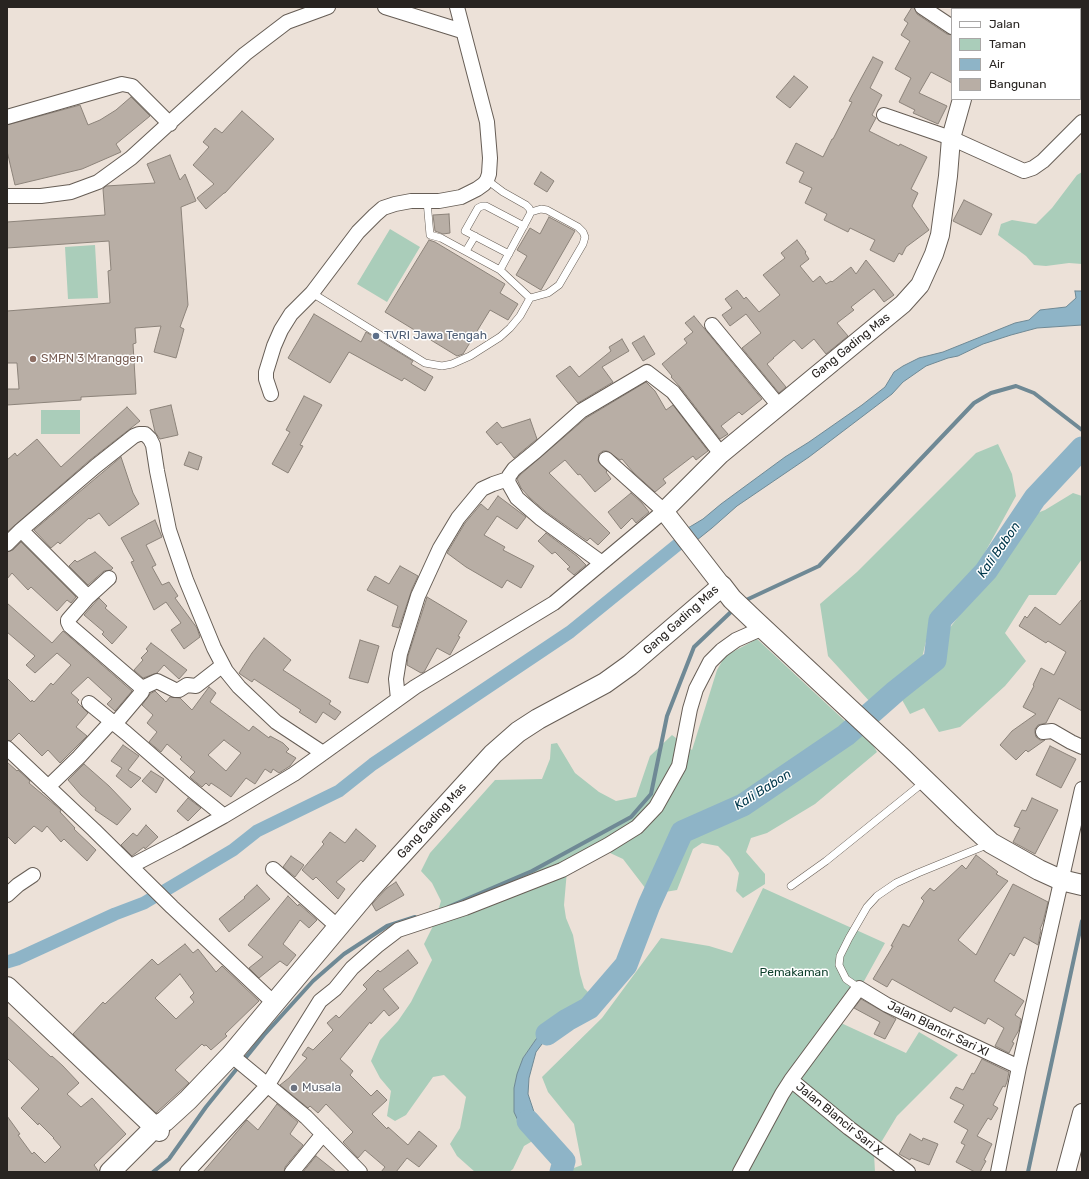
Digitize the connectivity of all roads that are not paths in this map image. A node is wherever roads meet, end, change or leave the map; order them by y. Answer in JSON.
{"nodes":[{"id":1,"x":328,"y":7,"type":"edge"},
{"id":2,"x":385,"y":7,"type":"edge"},
{"id":3,"x":457,"y":7,"type":"edge"},
{"id":4,"x":922,"y":7,"type":"edge"},
{"id":5,"x":951,"y":26,"type":"edge"},
{"id":6,"x":462,"y":31,"type":"junction"},
{"id":7,"x":962,"y":100,"type":"edge"},
{"id":8,"x":884,"y":115,"type":"dead end"},
{"id":9,"x":7,"y":117,"type":"edge"},
{"id":10,"x":1082,"y":122,"type":"edge"},
{"id":11,"x":170,"y":124,"type":"junction"},
{"id":12,"x":951,"y":138,"type":"junction"},
{"id":13,"x":487,"y":180,"type":"junction"},
{"id":14,"x":7,"y":196,"type":"edge"},
{"id":15,"x":428,"y":201,"type":"junction"},
{"id":16,"x":531,"y":212,"type":"junction"},
{"id":17,"x":524,"y":226,"type":"junction"},
{"id":18,"x":475,"y":236,"type":"junction"},
{"id":19,"x":466,"y":251,"type":"junction"},
{"id":20,"x":509,"y":254,"type":"junction"},
{"id":21,"x":500,"y":270,"type":"junction"},
{"id":22,"x":312,"y":293,"type":"junction"},
{"id":23,"x":530,"y":298,"type":"junction"},
{"id":24,"x":712,"y":325,"type":"dead end"},
{"id":25,"x":271,"y":394,"type":"dead end"},
{"id":26,"x":779,"y":406,"type":"junction"},
{"id":27,"x":721,"y":454,"type":"junction"},
{"id":28,"x":606,"y":459,"type":"dead end"},
{"id":29,"x":508,"y":479,"type":"junction"},
{"id":30,"x":669,"y":517,"type":"junction"},
{"id":31,"x":21,"y":530,"type":"junction"},
{"id":32,"x":7,"y":544,"type":"edge"},
{"id":33,"x":602,"y":563,"type":"junction"},
{"id":34,"x":109,"y":578,"type":"dead end"},
{"id":35,"x":723,"y":587,"type":"junction"},
{"id":36,"x":88,"y":598,"type":"junction"},
{"id":37,"x":758,"y":624,"type":"junction"},
{"id":38,"x":223,"y":665,"type":"junction"},
{"id":39,"x":142,"y":688,"type":"junction"},
{"id":40,"x":398,"y":699,"type":"junction"},
{"id":41,"x":89,"y":702,"type":"dead end"},
{"id":42,"x":114,"y":723,"type":"junction"},
{"id":43,"x":1043,"y":732,"type":"dead end"},
{"id":44,"x":1082,"y":747,"type":"edge"},
{"id":45,"x":7,"y":748,"type":"edge"},
{"id":46,"x":323,"y":753,"type":"junction"},
{"id":47,"x":926,"y":781,"type":"junction"},
{"id":48,"x":48,"y":787,"type":"junction"},
{"id":49,"x":1082,"y":789,"type":"edge"},
{"id":50,"x":224,"y":816,"type":"junction"},
{"id":51,"x":991,"y":843,"type":"junction"},
{"id":52,"x":131,"y":866,"type":"junction"},
{"id":53,"x":273,"y":869,"type":"dead end"},
{"id":54,"x":33,"y":875,"type":"dead end"},
{"id":55,"x":1072,"y":883,"type":"edge"},
{"id":56,"x":790,"y":886,"type":"dead end"},
{"id":57,"x":7,"y":895,"type":"edge"},
{"id":58,"x":338,"y":927,"type":"junction"},
{"id":59,"x":7,"y":987,"type":"edge"},
{"id":60,"x":859,"y":988,"type":"junction"},
{"id":61,"x":274,"y":1003,"type":"junction"},
{"id":62,"x":20,"y":1006,"type":"edge"},
{"id":63,"x":236,"y":1059,"type":"junction"},
{"id":64,"x":1019,"y":1067,"type":"junction"},
{"id":65,"x":791,"y":1080,"type":"junction"},
{"id":66,"x":264,"y":1083,"type":"junction"},
{"id":67,"x":1082,"y":1113,"type":"edge"},
{"id":68,"x":156,"y":1131,"type":"junction"},
{"id":69,"x":323,"y":1134,"type":"junction"},
{"id":70,"x":110,"y":1172,"type":"edge"},
{"id":71,"x":120,"y":1172,"type":"edge"},
{"id":72,"x":187,"y":1172,"type":"edge"},
{"id":73,"x":292,"y":1172,"type":"edge"},
{"id":74,"x":360,"y":1172,"type":"edge"},
{"id":75,"x":740,"y":1172,"type":"edge"},
{"id":76,"x":908,"y":1172,"type":"edge"},
{"id":77,"x":998,"y":1172,"type":"edge"},
{"id":78,"x":1066,"y":1172,"type":"edge"}],
"edges":[{"from":1,"to":11,"type":"street"},
{"from":2,"to":6,"type":"street"},
{"from":3,"to":6,"type":"street"},
{"from":4,"to":5,"type":"street"},
{"from":6,"to":13,"type":"street"},
{"from":7,"to":12,"type":"street","name":"Gang Gading Mas"},
{"from":8,"to":12,"type":"street"},
{"from":9,"to":11,"type":"street"},
{"from":10,"to":12,"type":"street"},
{"from":11,"to":14,"type":"street"},
{"from":12,"to":26,"type":"street","name":"Gang Gading Mas"},
{"from":13,"to":15,"type":"street"},
{"from":13,"to":16,"type":"lane"},
{"from":15,"to":19,"type":"lane"},
{"from":15,"to":22,"type":"street"},
{"from":16,"to":17,"type":"lane"},
{"from":16,"to":23,"type":"lane"},
{"from":17,"to":18,"type":"lane"},
{"from":17,"to":20,"type":"lane"},
{"from":18,"to":19,"type":"lane"},
{"from":18,"to":20,"type":"lane"},
{"from":19,"to":21,"type":"lane"},
{"from":20,"to":21,"type":"lane"},
{"from":21,"to":23,"type":"lane"},
{"from":22,"to":23,"type":"lane"},
{"from":22,"to":25,"type":"street"},
{"from":24,"to":26,"type":"street"},
{"from":26,"to":27,"type":"street","name":"Gang Gading Mas"},
{"from":27,"to":29,"type":"street"},
{"from":27,"to":30,"type":"street","name":"Gang Gading Mas"},
{"from":28,"to":30,"type":"street"},
{"from":29,"to":33,"type":"street"},
{"from":29,"to":40,"type":"street"},
{"from":30,"to":33,"type":"street"},
{"from":30,"to":35,"type":"street","name":"Gang Gading Mas"},
{"from":31,"to":32,"type":"street"},
{"from":31,"to":36,"type":"street"},
{"from":31,"to":38,"type":"street"},
{"from":33,"to":40,"type":"street"},
{"from":34,"to":36,"type":"street"},
{"from":35,"to":37,"type":"main road"},
{"from":35,"to":58,"type":"main road","name":"Gang Gading Mas"},
{"from":36,"to":39,"type":"street"},
{"from":37,"to":47,"type":"main road"},
{"from":37,"to":66,"type":"street"},
{"from":38,"to":39,"type":"street"},
{"from":38,"to":46,"type":"street"},
{"from":39,"to":42,"type":"street"},
{"from":40,"to":46,"type":"street"},
{"from":41,"to":42,"type":"street"},
{"from":42,"to":48,"type":"street"},
{"from":42,"to":50,"type":"street"},
{"from":43,"to":44,"type":"street"},
{"from":45,"to":48,"type":"street"},
{"from":46,"to":50,"type":"street"},
{"from":47,"to":51,"type":"main road"},
{"from":47,"to":56,"type":"lane"},
{"from":48,"to":52,"type":"street"},
{"from":49,"to":55,"type":"street"},
{"from":50,"to":52,"type":"street"},
{"from":51,"to":55,"type":"main road"},
{"from":51,"to":60,"type":"lane"},
{"from":52,"to":61,"type":"street"},
{"from":53,"to":58,"type":"street"},
{"from":54,"to":57,"type":"street"},
{"from":55,"to":64,"type":"street"},
{"from":58,"to":61,"type":"main road","name":"Gang Gading Mas"},
{"from":59,"to":62,"type":"main road"},
{"from":60,"to":64,"type":"street","name":"Jalan Blancir Sari XI"},
{"from":60,"to":65,"type":"street"},
{"from":61,"to":63,"type":"main road","name":"Gang Gading Mas"},
{"from":62,"to":68,"type":"main road"},
{"from":63,"to":66,"type":"street"},
{"from":63,"to":68,"type":"main road","name":"Gang Gading Mas"},
{"from":64,"to":77,"type":"street"},
{"from":65,"to":75,"type":"street"},
{"from":65,"to":76,"type":"street","name":"Jalan Blancir Sari X"},
{"from":66,"to":69,"type":"street"},
{"from":66,"to":72,"type":"street"},
{"from":67,"to":78,"type":"street"},
{"from":68,"to":70,"type":"main road"},
{"from":68,"to":71,"type":"main road"},
{"from":69,"to":73,"type":"street"},
{"from":69,"to":74,"type":"street"}]}
